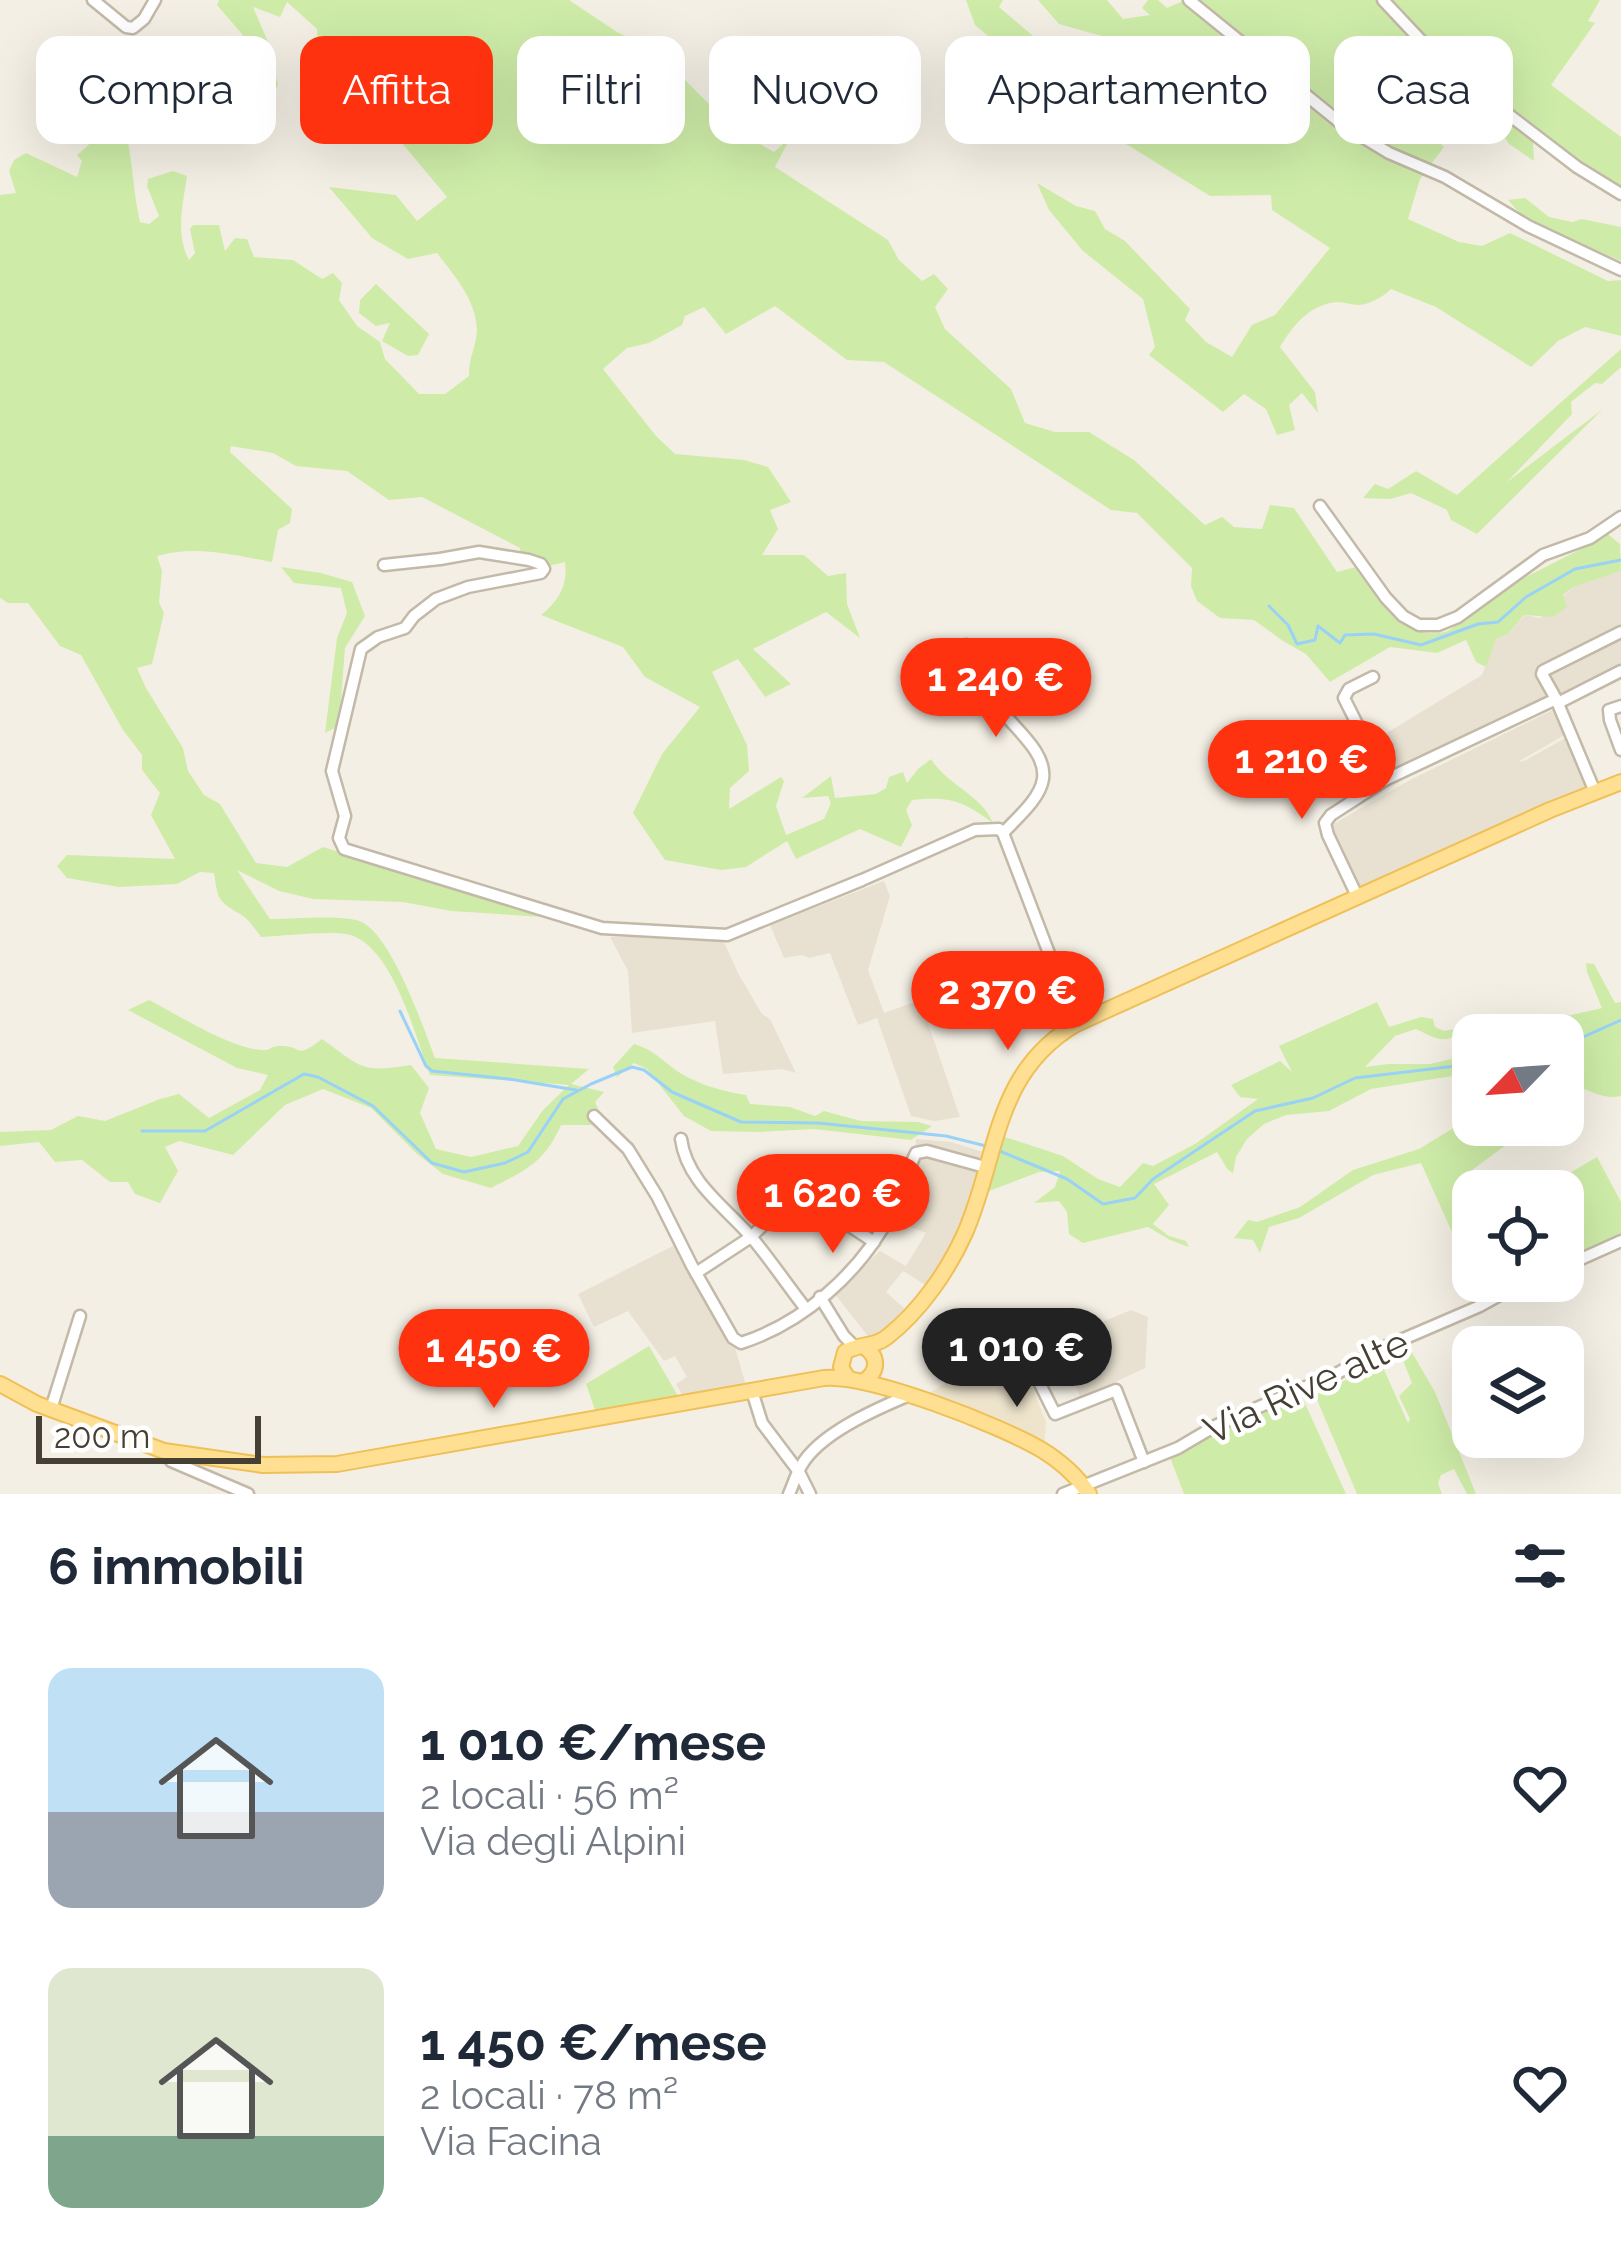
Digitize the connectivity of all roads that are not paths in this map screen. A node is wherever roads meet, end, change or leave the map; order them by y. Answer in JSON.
{"nodes":[{"id":1,"x":93,"y":0,"type":"edge"},
{"id":2,"x":155,"y":0,"type":"edge"},
{"id":3,"x":1189,"y":0,"type":"edge"},
{"id":4,"x":1383,"y":0,"type":"edge"},
{"id":5,"x":1621,"y":194,"type":"edge"},
{"id":6,"x":1621,"y":270,"type":"edge"},
{"id":7,"x":1320,"y":506,"type":"dead end"},
{"id":8,"x":1621,"y":517,"type":"edge"},
{"id":9,"x":384,"y":565,"type":"dead end"},
{"id":10,"x":1621,"y":632,"type":"edge"},
{"id":11,"x":966,"y":645,"type":"dead end"},
{"id":12,"x":1621,"y":670,"type":"edge"},
{"id":13,"x":1373,"y":677,"type":"dead end"},
{"id":14,"x":1557,"y":701,"type":"junction"},
{"id":15,"x":1621,"y":706,"type":"edge"},
{"id":16,"x":1621,"y":750,"type":"edge"},
{"id":17,"x":1384,"y":780,"type":"junction"},
{"id":18,"x":1621,"y":782,"type":"edge"},
{"id":19,"x":1594,"y":792,"type":"junction"},
{"id":20,"x":1004,"y":833,"type":"junction"},
{"id":21,"x":1358,"y":898,"type":"junction"},
{"id":22,"x":1076,"y":1024,"type":"junction"},
{"id":23,"x":595,"y":1116,"type":"dead end"},
{"id":24,"x":681,"y":1139,"type":"dead end"},
{"id":25,"x":989,"y":1153,"type":"junction"},
{"id":26,"x":751,"y":1237,"type":"junction"},
{"id":27,"x":1621,"y":1241,"type":"edge"},
{"id":28,"x":874,"y":1242,"type":"junction"},
{"id":29,"x":1584,"y":1258,"type":"edge"},
{"id":30,"x":696,"y":1273,"type":"junction"},
{"id":31,"x":820,"y":1298,"type":"junction"},
{"id":32,"x":1487,"y":1302,"type":"edge"},
{"id":33,"x":806,"y":1309,"type":"junction"},
{"id":34,"x":80,"y":1316,"type":"dead end"},
{"id":35,"x":857,"y":1359,"type":"junction"},
{"id":36,"x":1036,"y":1376,"type":"dead end"},
{"id":37,"x":0,"y":1384,"type":"edge"},
{"id":38,"x":881,"y":1387,"type":"junction"},
{"id":39,"x":752,"y":1391,"type":"junction"},
{"id":40,"x":903,"y":1394,"type":"junction"},
{"id":41,"x":883,"y":1406,"type":"junction"},
{"id":42,"x":51,"y":1409,"type":"junction"},
{"id":43,"x":164,"y":1450,"type":"junction"},
{"id":44,"x":1144,"y":1462,"type":"junction"},
{"id":45,"x":799,"y":1472,"type":"junction"},
{"id":46,"x":1087,"y":1490,"type":"edge"},
{"id":47,"x":248,"y":1494,"type":"edge"},
{"id":48,"x":789,"y":1494,"type":"edge"},
{"id":49,"x":810,"y":1494,"type":"edge"},
{"id":50,"x":1063,"y":1494,"type":"edge"}],
"edges":[{"from":1,"to":2,"type":"street"},
{"from":3,"to":6,"type":"street"},
{"from":4,"to":5,"type":"street"},
{"from":7,"to":8,"type":"street"},
{"from":9,"to":20,"type":"street"},
{"from":10,"to":14,"type":"street"},
{"from":11,"to":20,"type":"street"},
{"from":12,"to":14,"type":"street"},
{"from":13,"to":17,"type":"street"},
{"from":14,"to":17,"type":"street"},
{"from":14,"to":19,"type":"street"},
{"from":15,"to":16,"type":"street"},
{"from":17,"to":21,"type":"street"},
{"from":18,"to":19,"type":"main road"},
{"from":19,"to":21,"type":"main road"},
{"from":20,"to":22,"type":"street"},
{"from":21,"to":22,"type":"main road"},
{"from":22,"to":25,"type":"main road"},
{"from":23,"to":30,"type":"street"},
{"from":24,"to":26,"type":"street"},
{"from":25,"to":28,"type":"street"},
{"from":25,"to":35,"type":"main road"},
{"from":26,"to":28,"type":"street"},
{"from":26,"to":30,"type":"street"},
{"from":26,"to":33,"type":"street"},
{"from":27,"to":29,"type":"street"},
{"from":28,"to":31,"type":"street"},
{"from":30,"to":33,"type":"street"},
{"from":31,"to":33,"type":"street"},
{"from":31,"to":35,"type":"street"},
{"from":32,"to":44,"type":"street","name":"Via Rive alte"},
{"from":34,"to":42,"type":"street"},
{"from":35,"to":38,"type":"main road"},
{"from":35,"to":39,"type":"main road"},
{"from":35,"to":40,"type":"main road"},
{"from":36,"to":44,"type":"street"},
{"from":37,"to":42,"type":"main road"},
{"from":38,"to":40,"type":"main road"},
{"from":38,"to":41,"type":"street"},
{"from":39,"to":43,"type":"main road"},
{"from":39,"to":45,"type":"street"},
{"from":40,"to":41,"type":"street"},
{"from":40,"to":46,"type":"main road"},
{"from":41,"to":45,"type":"street"},
{"from":42,"to":43,"type":"main road"},
{"from":43,"to":47,"type":"street"},
{"from":44,"to":46,"type":"street","name":"Via Rive alte"},
{"from":45,"to":48,"type":"street"},
{"from":45,"to":49,"type":"street"},
{"from":46,"to":50,"type":"street","name":"Via Rive alte"}]}
